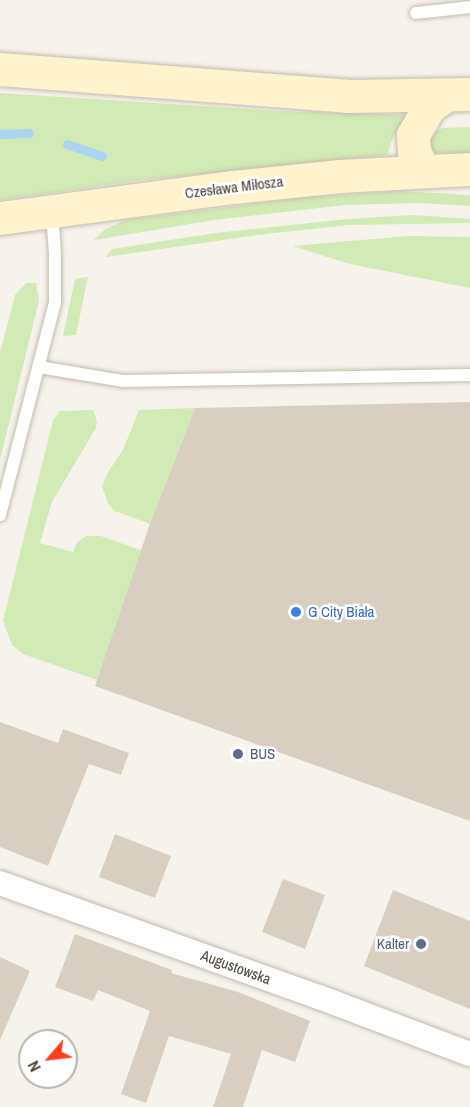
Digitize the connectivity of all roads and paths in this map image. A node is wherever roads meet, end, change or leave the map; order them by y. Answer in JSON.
{"nodes":[{"id":1,"x":470,"y":7,"type":"edge"},
{"id":2,"x":416,"y":13,"type":"dead end"},
{"id":3,"x":0,"y":69,"type":"edge"},
{"id":4,"x":458,"y":94,"type":"edge"},
{"id":5,"x":470,"y":169,"type":"edge"},
{"id":6,"x":423,"y":170,"type":"junction"},
{"id":7,"x":52,"y":211,"type":"junction"},
{"id":8,"x":0,"y":218,"type":"edge"},
{"id":9,"x":39,"y":367,"type":"junction"},
{"id":10,"x":470,"y":375,"type":"edge"},
{"id":11,"x":0,"y":515,"type":"edge"},
{"id":12,"x":0,"y":883,"type":"edge"},
{"id":13,"x":470,"y":1054,"type":"edge"}],
"edges":[{"from":1,"to":2,"type":"lane"},
{"from":3,"to":4,"type":"main road"},
{"from":4,"to":6,"type":"main road"},
{"from":5,"to":6,"type":"main road","name":"Czesława Miłosza"},
{"from":6,"to":7,"type":"main road","name":"Czesława Miłosza"},
{"from":7,"to":8,"type":"main road","name":"Czesława Miłosza"},
{"from":7,"to":9,"type":"lane"},
{"from":9,"to":10,"type":"lane"},
{"from":9,"to":11,"type":"lane"},
{"from":12,"to":13,"type":"street","name":"Augustowska"}]}
